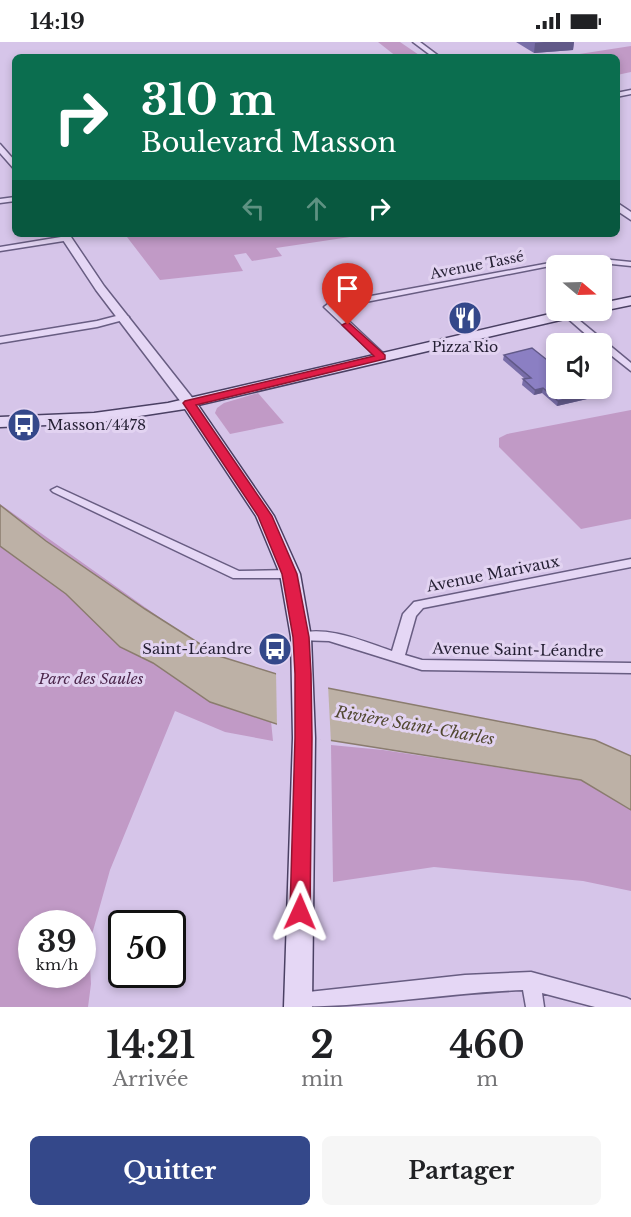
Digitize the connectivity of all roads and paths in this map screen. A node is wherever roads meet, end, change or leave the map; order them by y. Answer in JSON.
{"nodes":[{"id":1,"x":416,"y":42,"type":"edge"},
{"id":2,"x":433,"y":54,"type":"edge"},
{"id":3,"x":0,"y":147,"type":"edge"},
{"id":4,"x":4,"y":157,"type":"edge"},
{"id":5,"x":623,"y":208,"type":"edge"},
{"id":6,"x":631,"y":217,"type":"edge"},
{"id":7,"x":60,"y":237,"type":"edge"},
{"id":8,"x":66,"y":237,"type":"edge"},
{"id":9,"x":0,"y":249,"type":"edge"},
{"id":10,"x":631,"y":264,"type":"edge"},
{"id":11,"x":631,"y":301,"type":"edge"},
{"id":12,"x":612,"y":305,"type":"edge"},
{"id":13,"x":124,"y":317,"type":"junction"},
{"id":14,"x":546,"y":319,"type":"edge"},
{"id":15,"x":576,"y":321,"type":"edge"},
{"id":16,"x":0,"y":340,"type":"edge"},
{"id":17,"x":382,"y":357,"type":"junction"},
{"id":18,"x":631,"y":368,"type":"edge"},
{"id":19,"x":189,"y":403,"type":"junction"},
{"id":20,"x":0,"y":422,"type":"edge"},
{"id":21,"x":57,"y":490,"type":"dead end"},
{"id":22,"x":631,"y":563,"type":"edge"},
{"id":23,"x":290,"y":574,"type":"junction"},
{"id":24,"x":301,"y":637,"type":"junction"},
{"id":25,"x":397,"y":658,"type":"junction"},
{"id":26,"x":631,"y":668,"type":"edge"},
{"id":27,"x":531,"y":981,"type":"junction"},
{"id":28,"x":299,"y":1005,"type":"edge"},
{"id":29,"x":535,"y":1007,"type":"edge"},
{"id":30,"x":627,"y":1007,"type":"edge"}],
"edges":[{"from":1,"to":2,"type":"street"},
{"from":3,"to":4,"type":"street"},
{"from":5,"to":6,"type":"street"},
{"from":7,"to":9,"type":"street"},
{"from":8,"to":13,"type":"street"},
{"from":10,"to":17,"type":"street","name":"Avenue Tassé"},
{"from":11,"to":12,"type":"main road"},
{"from":13,"to":16,"type":"street"},
{"from":13,"to":19,"type":"street"},
{"from":14,"to":17,"type":"main road"},
{"from":15,"to":18,"type":"street"},
{"from":17,"to":19,"type":"main road"},
{"from":19,"to":20,"type":"main road"},
{"from":19,"to":23,"type":"main road"},
{"from":21,"to":23,"type":"street"},
{"from":22,"to":25,"type":"street","name":"Avenue Marivaux"},
{"from":23,"to":24,"type":"main road"},
{"from":24,"to":25,"type":"street","name":"Avenue Saint-Léandre"},
{"from":24,"to":28,"type":"main road"},
{"from":25,"to":26,"type":"street","name":"Avenue Saint-Léandre"},
{"from":27,"to":28,"type":"street"},
{"from":27,"to":29,"type":"street"},
{"from":27,"to":30,"type":"street"}]}
